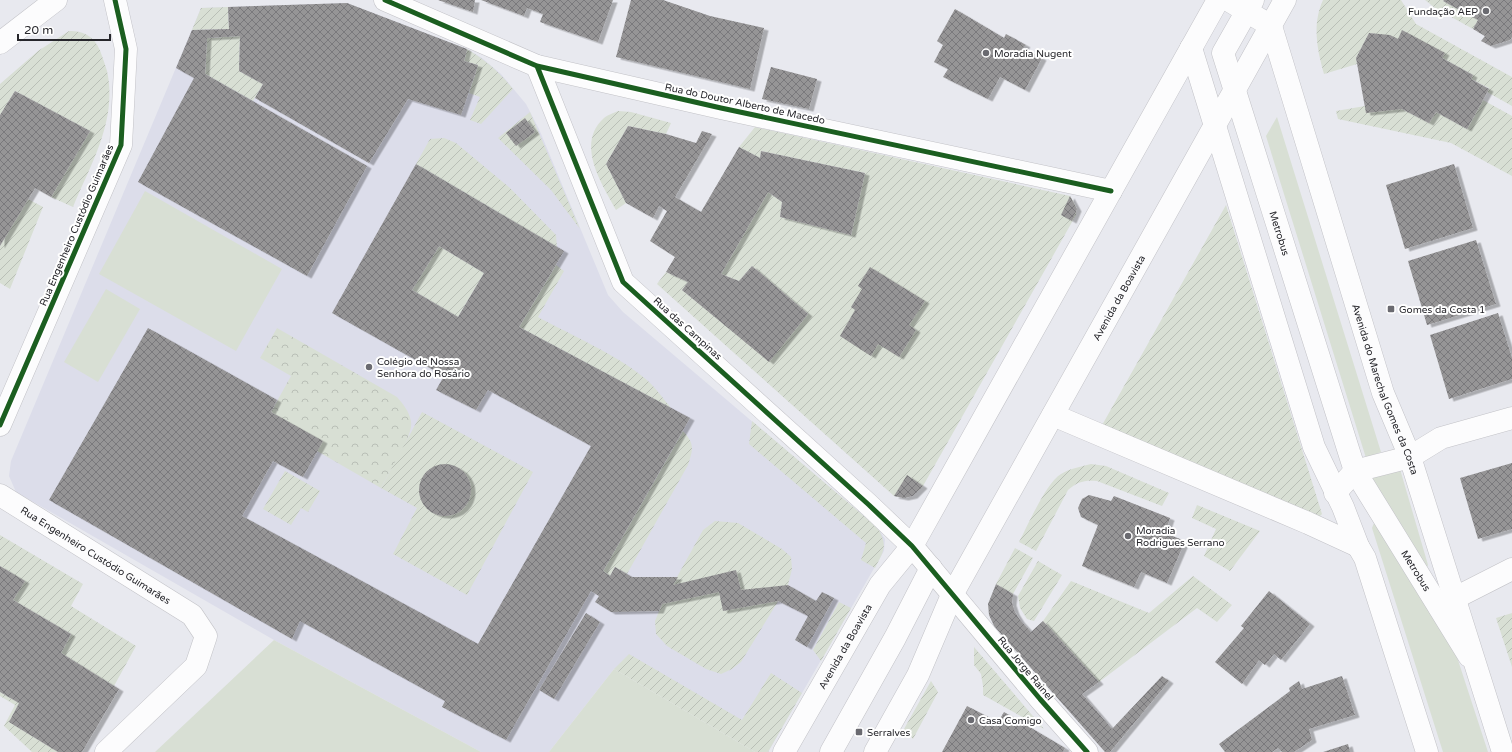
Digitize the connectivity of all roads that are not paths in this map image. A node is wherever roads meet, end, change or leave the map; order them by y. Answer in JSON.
{"nodes":[{"id":1,"x":56,"y":0,"type":"edge"},
{"id":2,"x":115,"y":0,"type":"edge"},
{"id":3,"x":385,"y":0,"type":"edge"},
{"id":4,"x":1218,"y":0,"type":"edge"},
{"id":5,"x":1228,"y":0,"type":"edge"},
{"id":6,"x":1285,"y":0,"type":"edge"},
{"id":7,"x":1250,"y":6,"type":"edge"},
{"id":8,"x":1271,"y":26,"type":"junction"},
{"id":9,"x":0,"y":42,"type":"edge"},
{"id":10,"x":1191,"y":48,"type":"junction"},
{"id":11,"x":537,"y":66,"type":"junction"},
{"id":12,"x":1235,"y":89,"type":"junction"},
{"id":13,"x":1215,"y":126,"type":"junction"},
{"id":14,"x":1111,"y":191,"type":"junction"},
{"id":15,"x":1053,"y":415,"type":"junction"},
{"id":16,"x":1512,"y":418,"type":"edge"},
{"id":17,"x":0,"y":425,"type":"edge"},
{"id":18,"x":1410,"y":457,"type":"junction"},
{"id":19,"x":1355,"y":471,"type":"junction"},
{"id":20,"x":0,"y":495,"type":"edge"},
{"id":21,"x":1339,"y":500,"type":"junction"},
{"id":22,"x":912,"y":546,"type":"junction"},
{"id":23,"x":1358,"y":546,"type":"junction"},
{"id":24,"x":931,"y":568,"type":"junction"},
{"id":25,"x":1512,"y":569,"type":"edge"},
{"id":26,"x":952,"y":595,"type":"junction"},
{"id":27,"x":1455,"y":598,"type":"junction"},
{"id":28,"x":1477,"y":669,"type":"junction"},
{"id":29,"x":106,"y":752,"type":"edge"},
{"id":30,"x":784,"y":752,"type":"edge"},
{"id":31,"x":832,"y":752,"type":"edge"},
{"id":32,"x":875,"y":752,"type":"edge"},
{"id":33,"x":1087,"y":752,"type":"edge"},
{"id":34,"x":1426,"y":752,"type":"edge"},
{"id":35,"x":1503,"y":752,"type":"edge"}],
"edges":[{"from":1,"to":9,"type":"main road"},
{"from":2,"to":17,"type":"main road","name":"Rua Engenheiro Custódio Guimarães"},
{"from":3,"to":11,"type":"main road","name":"Rua do Doutor Alberto de Macedo"},
{"from":4,"to":10,"type":"main road","name":"Avenida da Boavista"},
{"from":5,"to":7,"type":"main road"},
{"from":6,"to":8,"type":"main road","name":"Avenida da Boavista"},
{"from":7,"to":8,"type":"main road"},
{"from":7,"to":12,"type":"main road","name":"Metrobus"},
{"from":8,"to":12,"type":"main road","name":"Avenida da Boavista"},
{"from":8,"to":18,"type":"main road","name":"Avenida do Marechal Gomes da Costa"},
{"from":10,"to":13,"type":"main road"},
{"from":10,"to":14,"type":"main road","name":"Avenida da Boavista"},
{"from":11,"to":14,"type":"main road","name":"Rua do Doutor Alberto de Macedo"},
{"from":11,"to":22,"type":"main road","name":"Rua das Campinas"},
{"from":12,"to":13,"type":"main road","name":"Avenida da Boavista"},
{"from":12,"to":19,"type":"main road","name":"Metrobus"},
{"from":13,"to":15,"type":"main road","name":"Avenida da Boavista"},
{"from":13,"to":21,"type":"main road"},
{"from":14,"to":22,"type":"main road","name":"Avenida da Boavista"},
{"from":15,"to":23,"type":"main road"},
{"from":15,"to":26,"type":"main road","name":"Avenida da Boavista"},
{"from":16,"to":18,"type":"main road"},
{"from":18,"to":19,"type":"main road"},
{"from":18,"to":27,"type":"main road","name":"Avenida do Marechal Gomes da Costa"},
{"from":19,"to":21,"type":"main road"},
{"from":19,"to":28,"type":"main road","name":"Metrobus"},
{"from":20,"to":29,"type":"main road","name":"Rua Engenheiro Custódio Guimarães"},
{"from":21,"to":23,"type":"main road"},
{"from":22,"to":24,"type":"main road"},
{"from":22,"to":30,"type":"main road","name":"Avenida da Boavista"},
{"from":23,"to":34,"type":"main road"},
{"from":24,"to":26,"type":"main road"},
{"from":24,"to":31,"type":"main road"},
{"from":25,"to":27,"type":"main road"},
{"from":26,"to":32,"type":"main road","name":"Avenida da Boavista"},
{"from":26,"to":33,"type":"main road","name":"Rua Jorge Rainel"},
{"from":27,"to":28,"type":"main road","name":"Avenida do Marechal Gomes da Costa"},
{"from":28,"to":35,"type":"main road","name":"Avenida do Marechal Gomes da Costa"}]}
